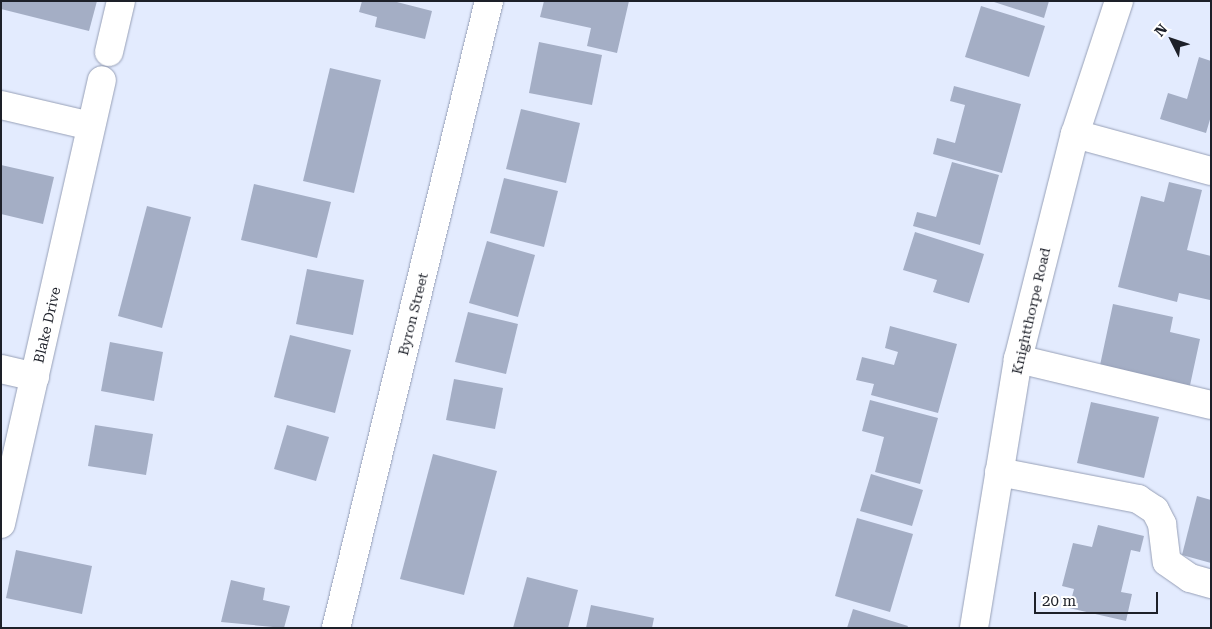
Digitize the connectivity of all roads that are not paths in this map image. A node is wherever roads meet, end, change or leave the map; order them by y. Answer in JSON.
{"nodes":[{"id":1,"x":121,"y":1,"type":"edge"},
{"id":2,"x":489,"y":1,"type":"edge"},
{"id":3,"x":1119,"y":1,"type":"edge"},
{"id":4,"x":109,"y":52,"type":"dead end"},
{"id":5,"x":102,"y":80,"type":"dead end"},
{"id":6,"x":1,"y":105,"type":"edge"},
{"id":7,"x":91,"y":126,"type":"junction"},
{"id":8,"x":1075,"y":134,"type":"junction"},
{"id":9,"x":1211,"y":171,"type":"edge"},
{"id":10,"x":1018,"y":359,"type":"junction"},
{"id":11,"x":1,"y":369,"type":"edge"},
{"id":12,"x":35,"y":377,"type":"junction"},
{"id":13,"x":1211,"y":406,"type":"edge"},
{"id":14,"x":999,"y":472,"type":"junction"},
{"id":15,"x":1,"y":524,"type":"edge"},
{"id":16,"x":1211,"y":584,"type":"edge"},
{"id":17,"x":336,"y":628,"type":"edge"},
{"id":18,"x":974,"y":628,"type":"edge"}],
"edges":[{"from":1,"to":4,"type":"street"},
{"from":2,"to":17,"type":"street","name":"Byron Street"},
{"from":3,"to":8,"type":"street","name":"Knightthorpe Road"},
{"from":5,"to":7,"type":"street","name":"Blake Drive"},
{"from":6,"to":7,"type":"street"},
{"from":7,"to":12,"type":"street","name":"Blake Drive"},
{"from":8,"to":9,"type":"street"},
{"from":8,"to":10,"type":"street","name":"Knightthorpe Road"},
{"from":10,"to":13,"type":"street"},
{"from":10,"to":14,"type":"street","name":"Knightthorpe Road"},
{"from":11,"to":12,"type":"street"},
{"from":12,"to":15,"type":"street","name":"Blake Drive"},
{"from":14,"to":16,"type":"street"},
{"from":14,"to":18,"type":"street","name":"Knightthorpe Road"}]}
